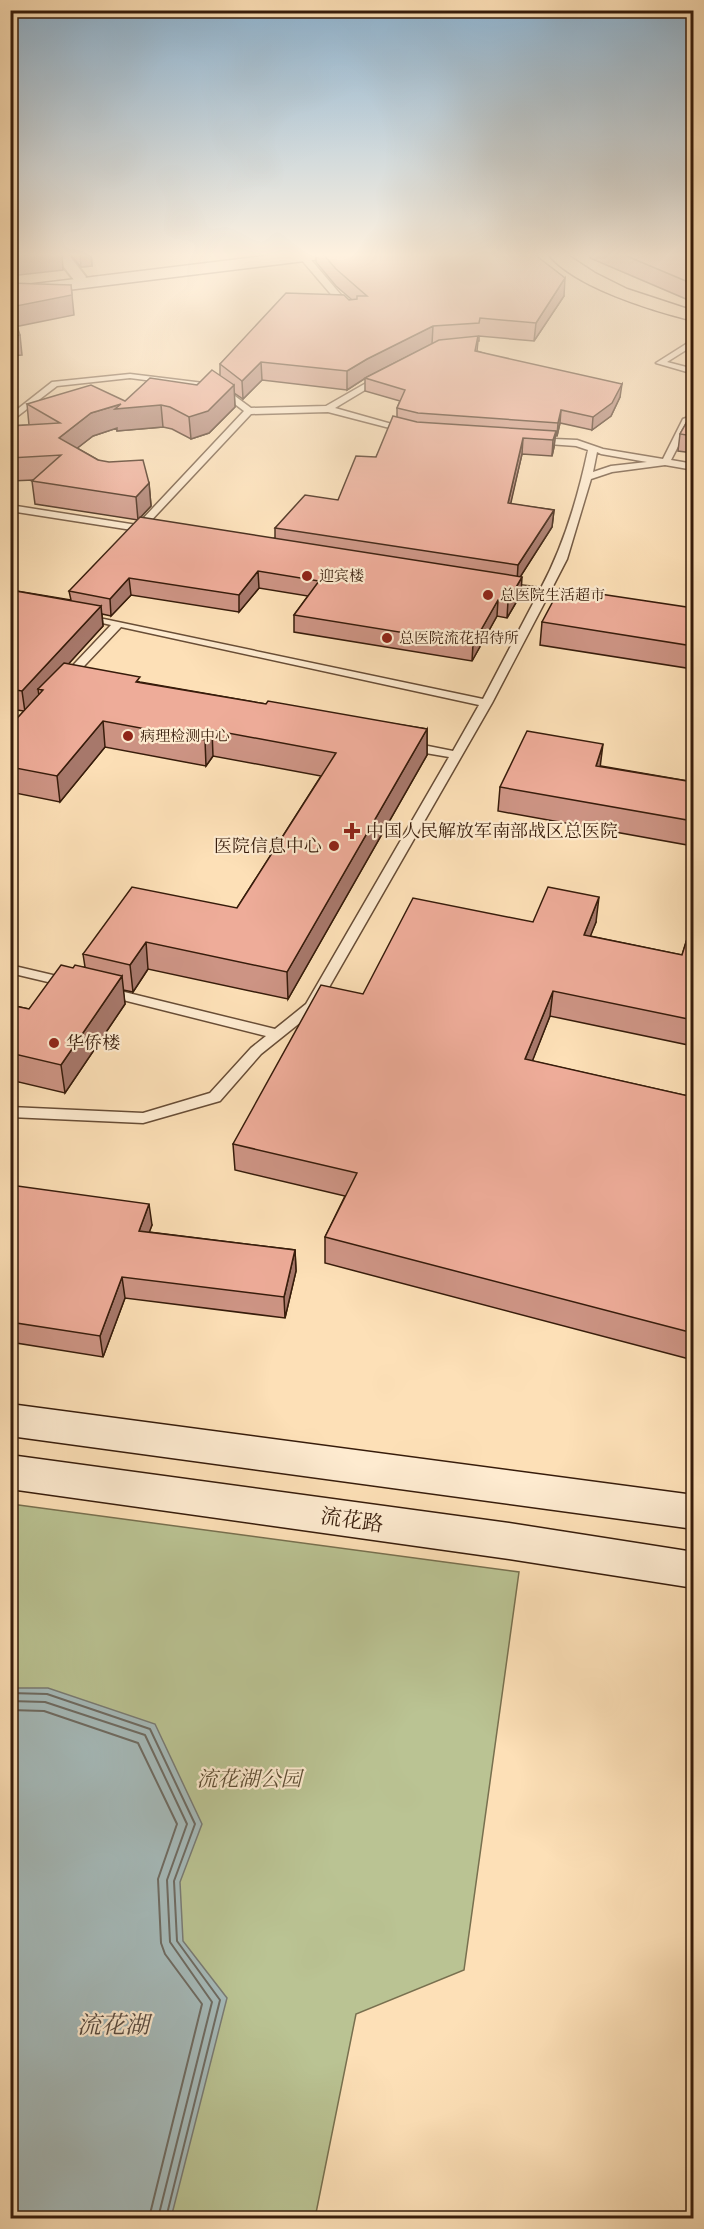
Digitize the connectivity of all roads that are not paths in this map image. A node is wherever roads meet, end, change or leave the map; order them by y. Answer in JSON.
{"nodes":[{"id":1,"x":667,"y":358,"type":"edge"},
{"id":2,"x":390,"y":372,"type":"edge"},
{"id":3,"x":693,"y":372,"type":"edge"},
{"id":4,"x":328,"y":409,"type":"junction"},
{"id":5,"x":249,"y":411,"type":"junction"},
{"id":6,"x":693,"y":417,"type":"edge"},
{"id":7,"x":10,"y":420,"type":"edge"},
{"id":8,"x":417,"y":432,"type":"edge"},
{"id":9,"x":520,"y":439,"type":"edge"},
{"id":10,"x":593,"y":448,"type":"junction"},
{"id":11,"x":666,"y":462,"type":"junction"},
{"id":12,"x":693,"y":466,"type":"edge"},
{"id":13,"x":587,"y":477,"type":"junction"},
{"id":14,"x":10,"y":508,"type":"edge"},
{"id":15,"x":139,"y":528,"type":"junction"},
{"id":16,"x":162,"y":532,"type":"edge"},
{"id":17,"x":123,"y":545,"type":"edge"},
{"id":18,"x":487,"y":583,"type":"edge"},
{"id":19,"x":544,"y":592,"type":"junction"},
{"id":20,"x":72,"y":614,"type":"edge"},
{"id":21,"x":118,"y":624,"type":"junction"},
{"id":22,"x":64,"y":685,"type":"edge"},
{"id":23,"x":486,"y":703,"type":"junction"},
{"id":24,"x":398,"y":744,"type":"edge"},
{"id":25,"x":456,"y":755,"type":"junction"},
{"id":26,"x":10,"y":969,"type":"edge"},
{"id":27,"x":278,"y":1034,"type":"junction"},
{"id":28,"x":10,"y":1112,"type":"edge"},
{"id":29,"x":10,"y":1420,"type":"edge"},
{"id":30,"x":10,"y":1472,"type":"edge"},
{"id":31,"x":693,"y":1512,"type":"edge"},
{"id":32,"x":693,"y":1570,"type":"edge"}],
"edges":[{"from":1,"to":3,"type":"lane"},
{"from":2,"to":4,"type":"lane"},
{"from":4,"to":5,"type":"lane"},
{"from":4,"to":8,"type":"lane"},
{"from":5,"to":7,"type":"lane"},
{"from":5,"to":15,"type":"lane"},
{"from":6,"to":11,"type":"lane"},
{"from":9,"to":10,"type":"lane"},
{"from":10,"to":11,"type":"lane"},
{"from":10,"to":13,"type":"lane"},
{"from":11,"to":12,"type":"lane"},
{"from":11,"to":13,"type":"lane"},
{"from":13,"to":19,"type":"lane"},
{"from":14,"to":15,"type":"lane"},
{"from":15,"to":16,"type":"lane"},
{"from":15,"to":17,"type":"lane"},
{"from":18,"to":19,"type":"lane"},
{"from":19,"to":23,"type":"lane"},
{"from":20,"to":21,"type":"lane"},
{"from":21,"to":22,"type":"lane"},
{"from":21,"to":23,"type":"lane"},
{"from":23,"to":25,"type":"lane"},
{"from":24,"to":25,"type":"lane"},
{"from":25,"to":27,"type":"lane"},
{"from":26,"to":27,"type":"lane"},
{"from":27,"to":28,"type":"lane"},
{"from":29,"to":31,"type":"street"},
{"from":30,"to":32,"type":"street","name":"流花路"}]}
